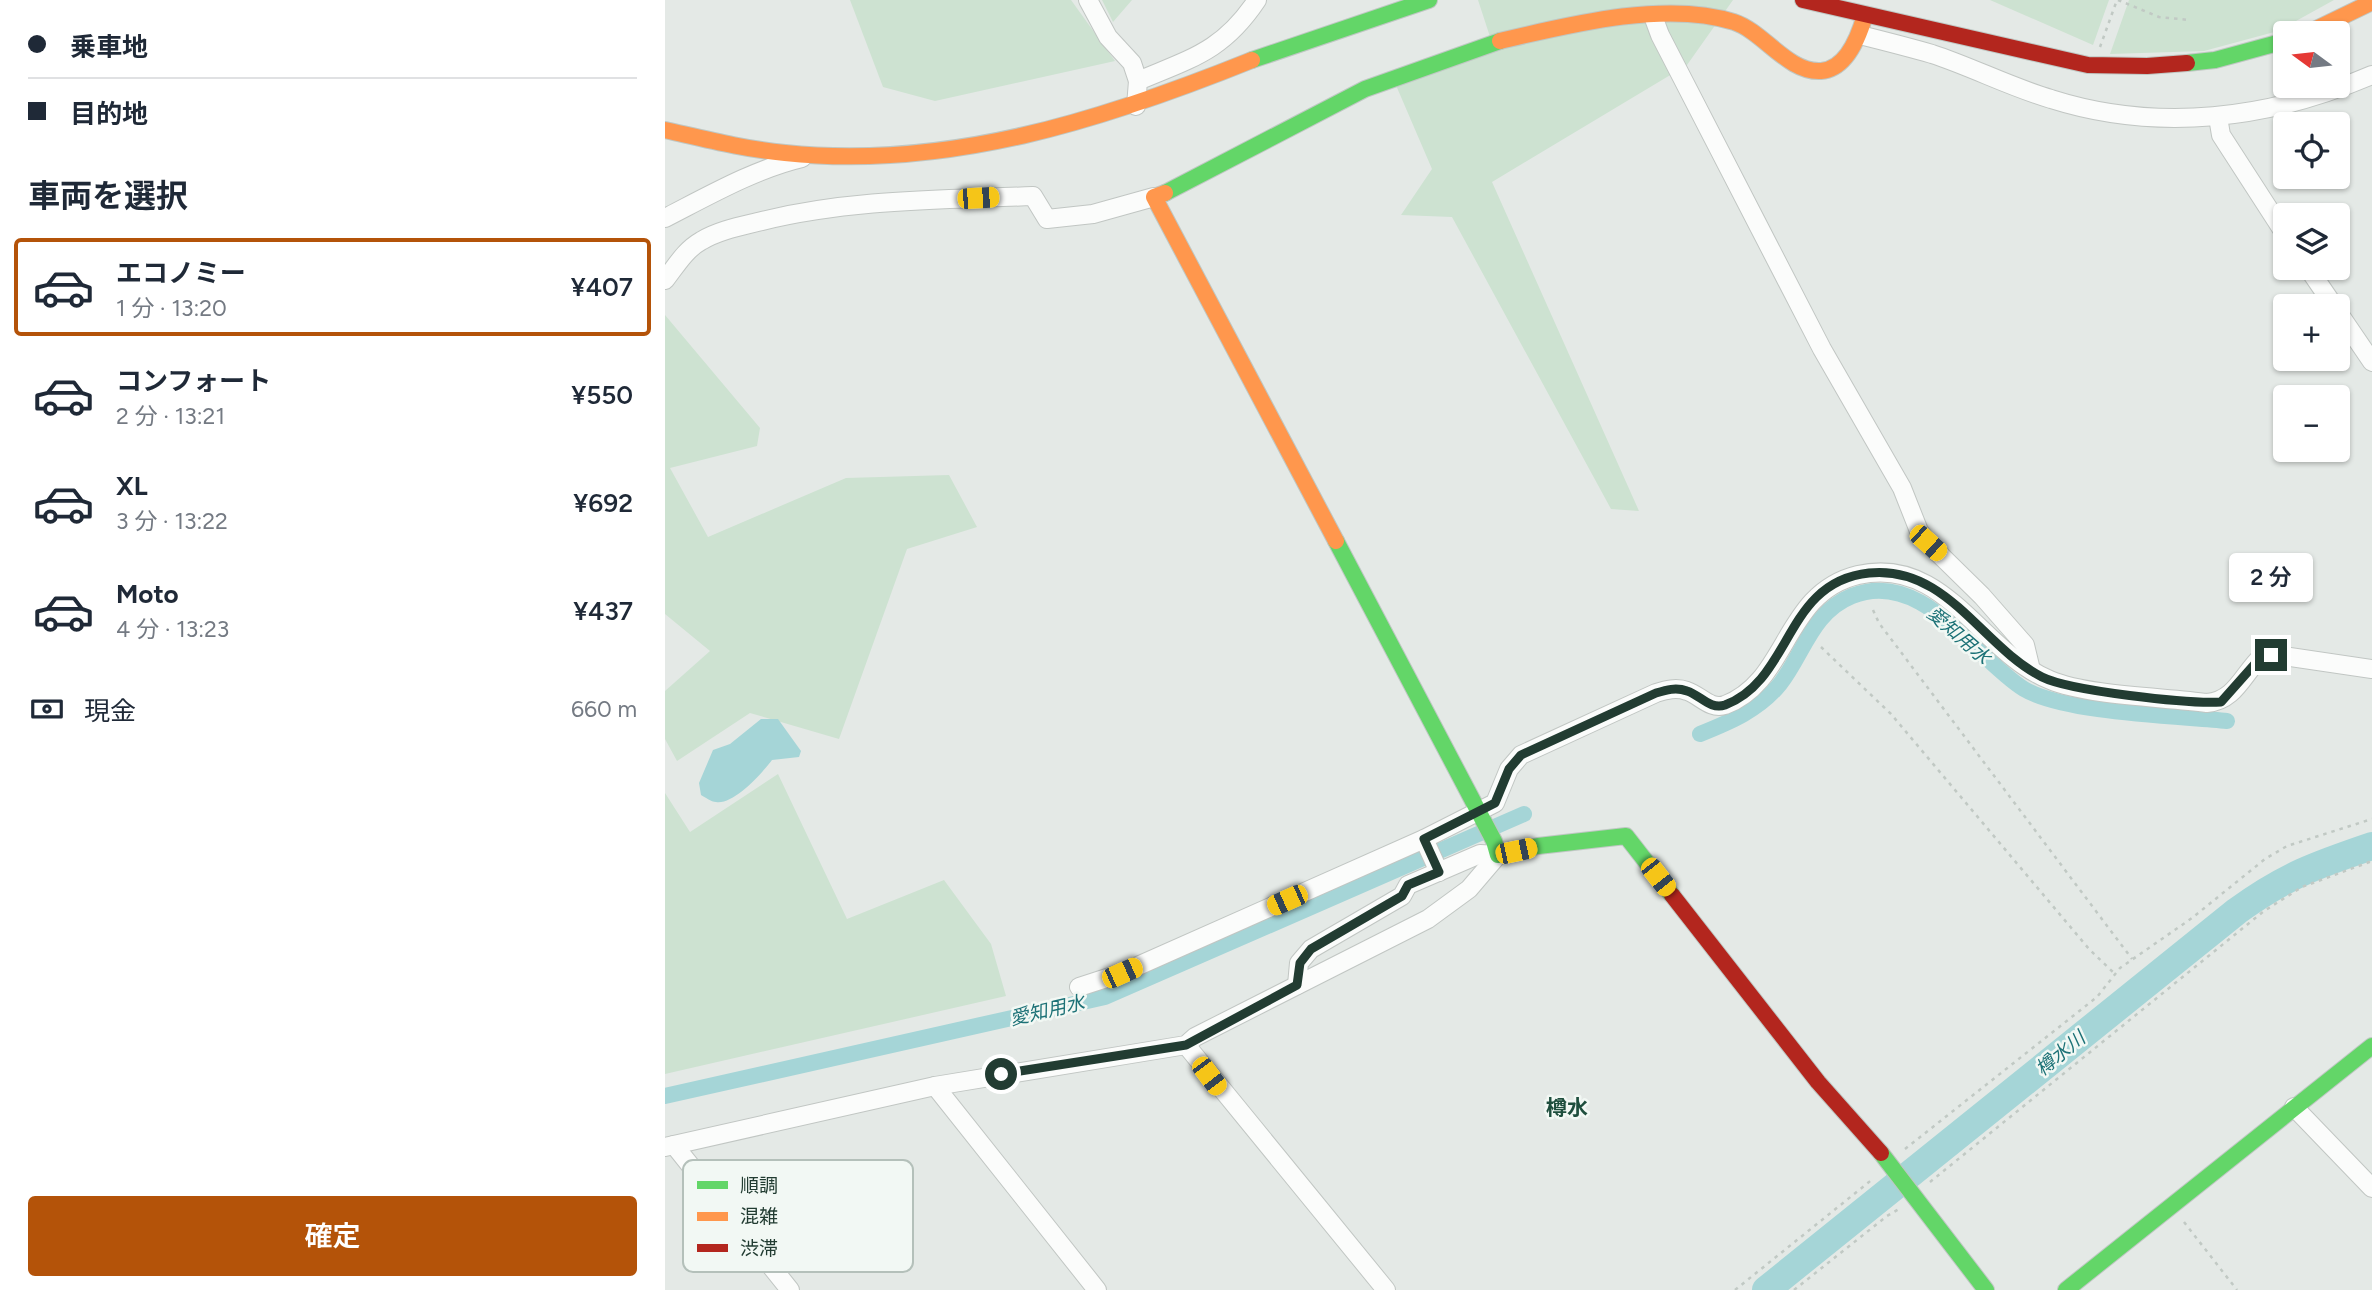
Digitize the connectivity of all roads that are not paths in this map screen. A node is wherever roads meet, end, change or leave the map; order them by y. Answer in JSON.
{"nodes":[{"id":1,"x":1088,"y":0,"type":"edge"},
{"id":2,"x":1257,"y":0,"type":"edge"},
{"id":3,"x":1429,"y":0,"type":"edge"},
{"id":4,"x":1803,"y":0,"type":"edge"},
{"id":5,"x":2372,"y":2,"type":"edge"},
{"id":6,"x":1865,"y":15,"type":"junction"},
{"id":7,"x":1653,"y":16,"type":"junction"},
{"id":8,"x":2333,"y":21,"type":"edge"},
{"id":9,"x":1860,"y":35,"type":"junction"},
{"id":10,"x":2273,"y":44,"type":"edge"},
{"id":11,"x":2372,"y":75,"type":"edge"},
{"id":12,"x":1138,"y":81,"type":"junction"},
{"id":13,"x":1136,"y":106,"type":"junction"},
{"id":14,"x":2218,"y":117,"type":"junction"},
{"id":15,"x":665,"y":130,"type":"edge"},
{"id":16,"x":813,"y":156,"type":"junction"},
{"id":17,"x":1154,"y":197,"type":"junction"},
{"id":18,"x":2273,"y":215,"type":"edge"},
{"id":19,"x":665,"y":218,"type":"edge"},
{"id":20,"x":665,"y":280,"type":"edge"},
{"id":21,"x":2350,"y":330,"type":"edge"},
{"id":22,"x":2372,"y":362,"type":"edge"},
{"id":23,"x":2372,"y":669,"type":"edge"},
{"id":24,"x":2031,"y":670,"type":"junction"},
{"id":25,"x":1479,"y":812,"type":"junction"},
{"id":26,"x":1424,"y":839,"type":"junction"},
{"id":27,"x":1496,"y":848,"type":"junction"},
{"id":28,"x":1439,"y":872,"type":"junction"},
{"id":29,"x":1297,"y":985,"type":"junction"},
{"id":30,"x":1079,"y":987,"type":"dead end"},
{"id":31,"x":1186,"y":1045,"type":"junction"},
{"id":32,"x":2372,"y":1046,"type":"edge"},
{"id":33,"x":935,"y":1086,"type":"junction"},
{"id":34,"x":2294,"y":1107,"type":"junction"},
{"id":35,"x":670,"y":1146,"type":"edge"},
{"id":36,"x":683,"y":1162,"type":"edge"},
{"id":37,"x":2372,"y":1188,"type":"edge"},
{"id":38,"x":775,"y":1272,"type":"edge"},
{"id":39,"x":790,"y":1290,"type":"edge"},
{"id":40,"x":1097,"y":1290,"type":"edge"},
{"id":41,"x":1386,"y":1290,"type":"edge"},
{"id":42,"x":1986,"y":1290,"type":"edge"},
{"id":43,"x":2066,"y":1290,"type":"edge"}],
"edges":[{"from":1,"to":12,"type":"street"},
{"from":2,"to":12,"type":"street"},
{"from":3,"to":13,"type":"street"},
{"from":4,"to":6,"type":"street"},
{"from":5,"to":8,"type":"street"},
{"from":6,"to":9,"type":"street"},
{"from":6,"to":10,"type":"street"},
{"from":7,"to":9,"type":"street"},
{"from":7,"to":17,"type":"street"},
{"from":7,"to":24,"type":"street"},
{"from":9,"to":14,"type":"street"},
{"from":11,"to":14,"type":"street"},
{"from":12,"to":13,"type":"street"},
{"from":13,"to":16,"type":"street"},
{"from":14,"to":18,"type":"street"},
{"from":15,"to":16,"type":"street"},
{"from":16,"to":19,"type":"street"},
{"from":17,"to":20,"type":"street"},
{"from":17,"to":25,"type":"street"},
{"from":21,"to":22,"type":"street"},
{"from":23,"to":24,"type":"street"},
{"from":24,"to":25,"type":"street"},
{"from":25,"to":26,"type":"street"},
{"from":25,"to":27,"type":"street"},
{"from":26,"to":28,"type":"street"},
{"from":26,"to":30,"type":"street"},
{"from":27,"to":28,"type":"street"},
{"from":27,"to":29,"type":"street"},
{"from":27,"to":42,"type":"street"},
{"from":28,"to":29,"type":"street"},
{"from":29,"to":31,"type":"street"},
{"from":31,"to":33,"type":"street"},
{"from":31,"to":41,"type":"street"},
{"from":32,"to":34,"type":"street"},
{"from":33,"to":35,"type":"street"},
{"from":33,"to":40,"type":"street"},
{"from":34,"to":37,"type":"street"},
{"from":34,"to":43,"type":"street"},
{"from":35,"to":36,"type":"street"},
{"from":38,"to":39,"type":"street"}]}
